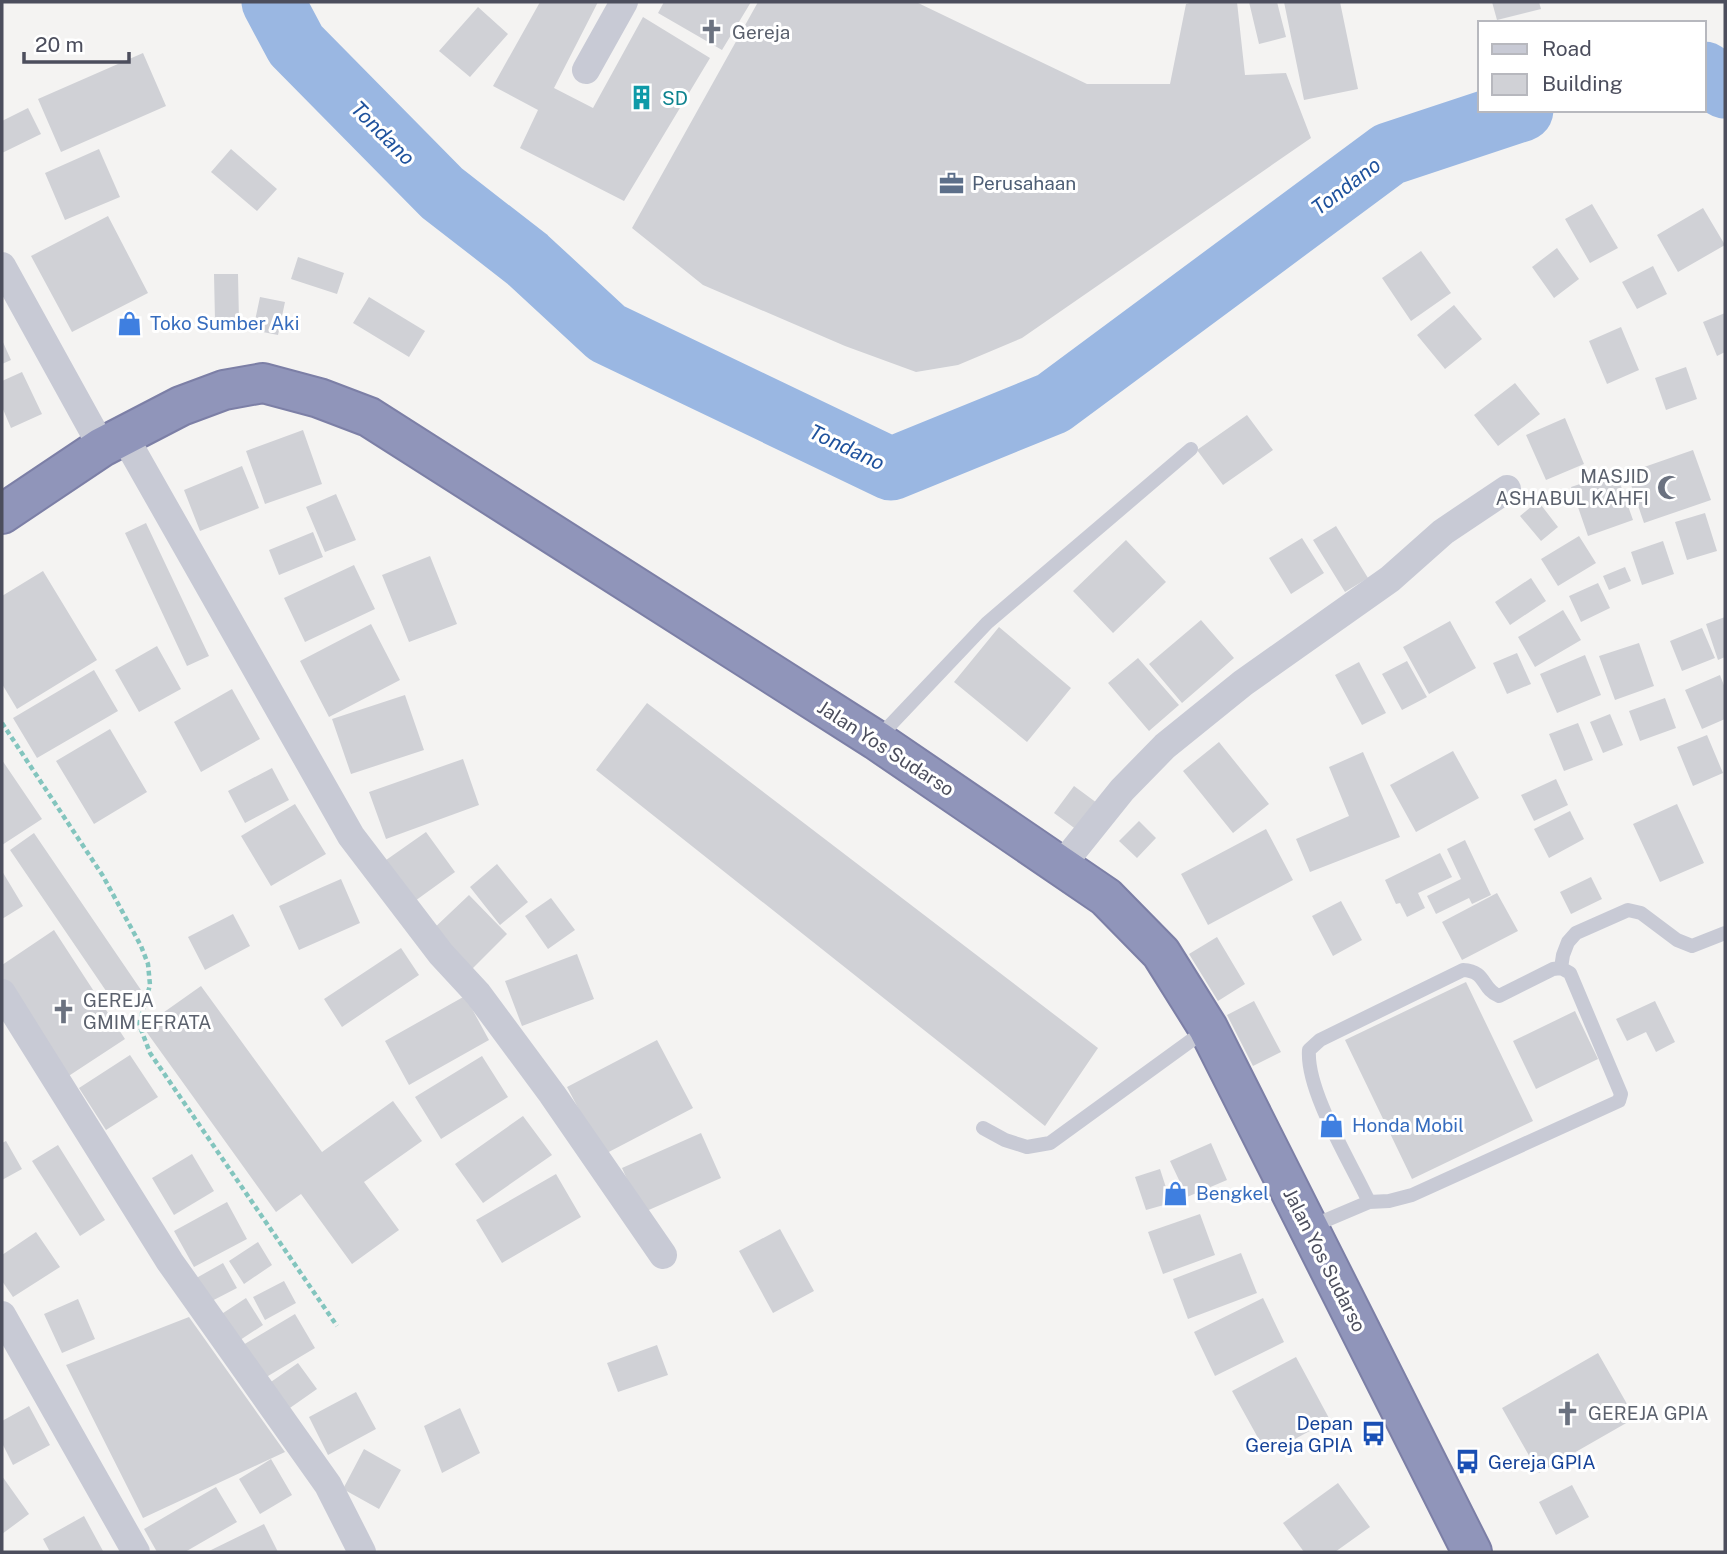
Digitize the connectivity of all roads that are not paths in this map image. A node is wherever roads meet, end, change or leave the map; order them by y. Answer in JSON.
{"nodes":[{"id":1,"x":624,"y":2,"type":"edge"},
{"id":2,"x":586,"y":70,"type":"dead end"},
{"id":3,"x":2,"y":266,"type":"edge"},
{"id":4,"x":113,"y":441,"type":"junction"},
{"id":5,"x":1191,"y":449,"type":"dead end"},
{"id":6,"x":1507,"y":489,"type":"dead end"},
{"id":7,"x":2,"y":514,"type":"edge"},
{"id":8,"x":876,"y":740,"type":"junction"},
{"id":9,"x":1061,"y":866,"type":"junction"},
{"id":10,"x":1725,"y":933,"type":"edge"},
{"id":11,"x":1562,"y":968,"type":"junction"},
{"id":12,"x":2,"y":993,"type":"edge"},
{"id":13,"x":1208,"y":1028,"type":"junction"},
{"id":14,"x":984,"y":1128,"type":"dead end"},
{"id":15,"x":1369,"y":1202,"type":"junction"},
{"id":16,"x":1309,"y":1228,"type":"junction"},
{"id":17,"x":663,"y":1255,"type":"dead end"},
{"id":18,"x":2,"y":1315,"type":"edge"},
{"id":19,"x":136,"y":1552,"type":"edge"},
{"id":20,"x":362,"y":1552,"type":"edge"},
{"id":21,"x":1472,"y":1552,"type":"edge"}],
"edges":[{"from":1,"to":2,"type":"street"},
{"from":3,"to":4,"type":"street"},
{"from":4,"to":7,"type":"highway","name":"Jalan Yos Sudarso"},
{"from":4,"to":8,"type":"highway","name":"Jalan Yos Sudarso"},
{"from":4,"to":17,"type":"street"},
{"from":5,"to":8,"type":"lane"},
{"from":6,"to":9,"type":"street"},
{"from":8,"to":9,"type":"highway","name":"Jalan Yos Sudarso"},
{"from":9,"to":13,"type":"highway","name":"Jalan Yos Sudarso"},
{"from":10,"to":11,"type":"lane"},
{"from":11,"to":15,"type":"lane"},
{"from":11,"to":15,"type":"lane"},
{"from":12,"to":20,"type":"street"},
{"from":13,"to":14,"type":"lane"},
{"from":13,"to":16,"type":"highway","name":"Jalan Yos Sudarso"},
{"from":15,"to":16,"type":"lane"},
{"from":16,"to":21,"type":"highway","name":"Jalan Yos Sudarso"},
{"from":18,"to":19,"type":"street"}]}
